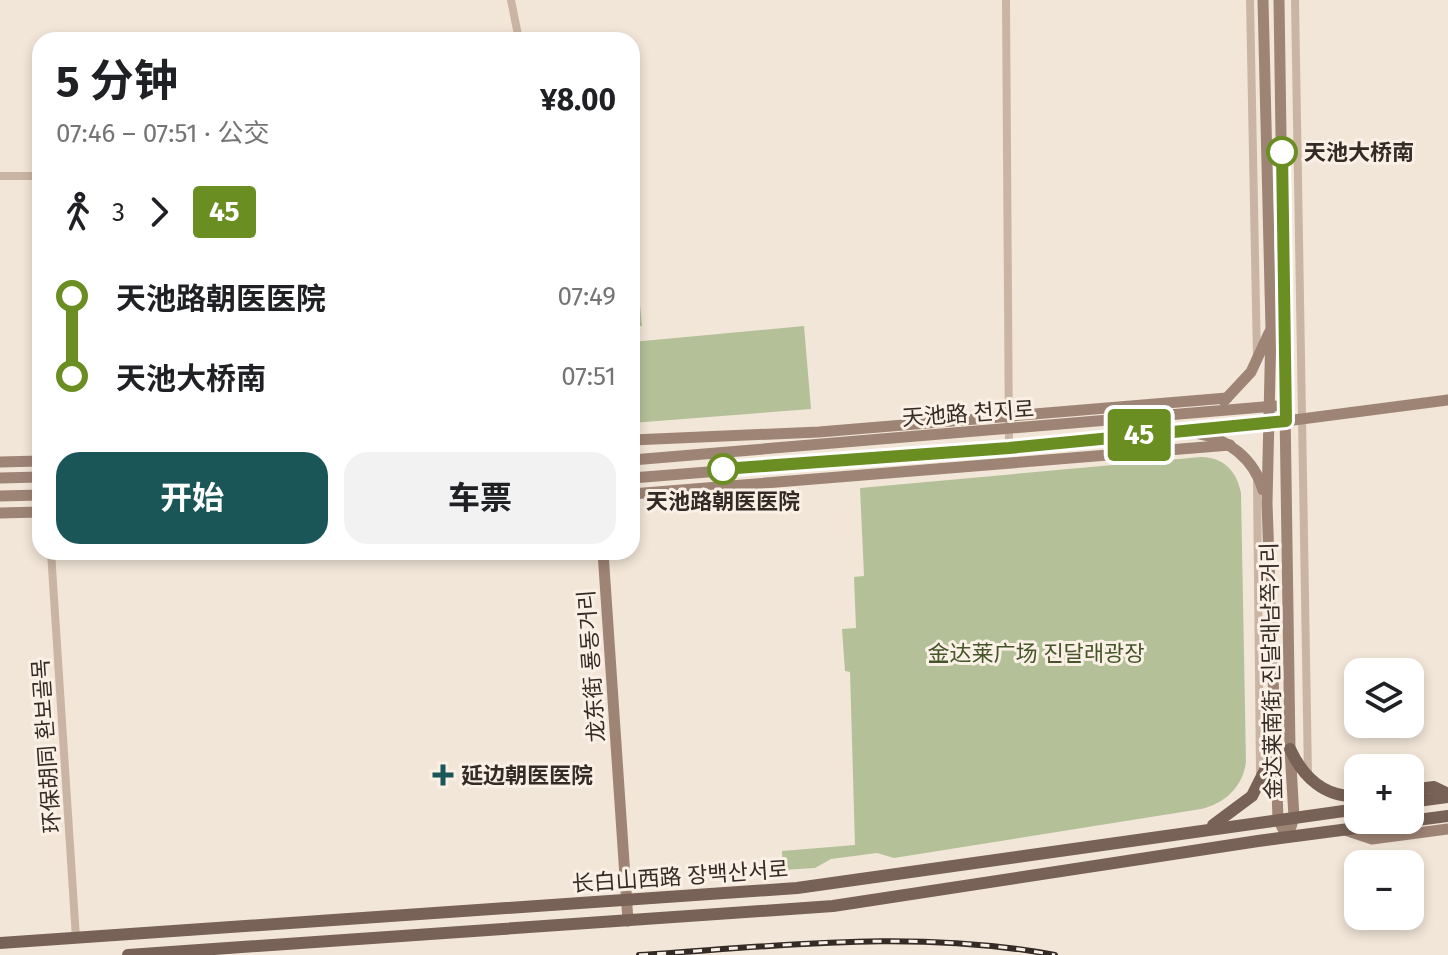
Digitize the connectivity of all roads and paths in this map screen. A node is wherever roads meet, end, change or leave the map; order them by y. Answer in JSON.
{"nodes":[{"id":1,"x":511,"y":0,"type":"edge"},
{"id":2,"x":1006,"y":0,"type":"edge"},
{"id":3,"x":1250,"y":0,"type":"edge"},
{"id":4,"x":1263,"y":0,"type":"edge"},
{"id":5,"x":1279,"y":0,"type":"edge"},
{"id":6,"x":1295,"y":0,"type":"edge"},
{"id":7,"x":517,"y":32,"type":"edge"},
{"id":8,"x":0,"y":176,"type":"edge"},
{"id":9,"x":32,"y":176,"type":"edge"},
{"id":10,"x":1271,"y":329,"type":"junction"},
{"id":11,"x":1257,"y":361,"type":"junction"},
{"id":12,"x":1227,"y":398,"type":"junction"},
{"id":13,"x":1448,"y":400,"type":"edge"},
{"id":14,"x":1287,"y":405,"type":"junction"},
{"id":15,"x":1271,"y":407,"type":"junction"},
{"id":16,"x":1213,"y":411,"type":"junction"},
{"id":17,"x":1008,"y":416,"type":"junction"},
{"id":18,"x":1303,"y":418,"type":"junction"},
{"id":19,"x":1286,"y":421,"type":"junction"},
{"id":20,"x":1268,"y":422,"type":"junction"},
{"id":21,"x":1178,"y":430,"type":"junction"},
{"id":22,"x":1008,"y":431,"type":"junction"},
{"id":23,"x":640,"y":440,"type":"edge"},
{"id":24,"x":1230,"y":445,"type":"junction"},
{"id":25,"x":1009,"y":448,"type":"junction"},
{"id":26,"x":640,"y":459,"type":"edge"},
{"id":27,"x":32,"y":461,"type":"edge"},
{"id":28,"x":0,"y":462,"type":"edge"},
{"id":29,"x":803,"y":462,"type":"junction"},
{"id":30,"x":1257,"y":475,"type":"junction"},
{"id":31,"x":32,"y":477,"type":"edge"},
{"id":32,"x":640,"y":477,"type":"edge"},
{"id":33,"x":0,"y":478,"type":"edge"},
{"id":34,"x":832,"y":478,"type":"junction"},
{"id":35,"x":640,"y":493,"type":"edge"},
{"id":36,"x":32,"y":495,"type":"edge"},
{"id":37,"x":0,"y":496,"type":"edge"},
{"id":38,"x":1267,"y":503,"type":"junction"},
{"id":39,"x":32,"y":512,"type":"edge"},
{"id":40,"x":0,"y":513,"type":"edge"},
{"id":41,"x":52,"y":560,"type":"edge"},
{"id":42,"x":604,"y":560,"type":"edge"},
{"id":43,"x":1290,"y":749,"type":"junction"},
{"id":44,"x":1275,"y":750,"type":"junction"},
{"id":45,"x":1308,"y":777,"type":"junction"},
{"id":46,"x":1261,"y":783,"type":"junction"},
{"id":47,"x":1448,"y":785,"type":"edge"},
{"id":48,"x":1434,"y":787,"type":"junction"},
{"id":49,"x":1424,"y":788,"type":"edge"},
{"id":50,"x":1344,"y":794,"type":"edge"},
{"id":51,"x":1448,"y":796,"type":"edge"},
{"id":52,"x":1424,"y":800,"type":"edge"},
{"id":53,"x":1344,"y":811,"type":"edge"},
{"id":54,"x":1448,"y":816,"type":"edge"},
{"id":55,"x":1294,"y":817,"type":"junction"},
{"id":56,"x":1278,"y":819,"type":"junction"},
{"id":57,"x":1424,"y":819,"type":"edge"},
{"id":58,"x":1206,"y":828,"type":"junction"},
{"id":59,"x":1448,"y":829,"type":"edge"},
{"id":60,"x":1344,"y":830,"type":"edge"},
{"id":61,"x":1424,"y":832,"type":"edge"},
{"id":62,"x":1357,"y":834,"type":"edge"},
{"id":63,"x":1410,"y":834,"type":"edge"},
{"id":64,"x":1287,"y":837,"type":"junction"},
{"id":65,"x":1209,"y":848,"type":"junction"},
{"id":66,"x":627,"y":901,"type":"junction"},
{"id":67,"x":628,"y":921,"type":"junction"},
{"id":68,"x":76,"y":938,"type":"junction"},
{"id":69,"x":0,"y":943,"type":"edge"},
{"id":70,"x":128,"y":955,"type":"edge"}],
"edges":[{"from":1,"to":7,"type":"street"},
{"from":2,"to":17,"type":"street"},
{"from":3,"to":11,"type":"street"},
{"from":4,"to":10,"type":"main road","name":"金达莱南街 진달래남쪽거리"},
{"from":5,"to":14,"type":"main road","name":"金达莱南街 진달래남쪽거리"},
{"from":6,"to":18,"type":"street","name":"金达莱南街 진달래남쪽거리"},
{"from":8,"to":9,"type":"street"},
{"from":10,"to":11,"type":"main road"},
{"from":10,"to":15,"type":"main road","name":"金达莱南街 진달래남쪽거리"},
{"from":11,"to":12,"type":"main road"},
{"from":12,"to":16,"type":"main road"},
{"from":12,"to":17,"type":"main road","name":"天池路 천지로"},
{"from":13,"to":18,"type":"main road","name":"天池路 천지로"},
{"from":14,"to":15,"type":"main road","name":"天池路 천지로"},
{"from":14,"to":18,"type":"main road"},
{"from":14,"to":19,"type":"main road","name":"金达莱南街 진달래남쪽거리"},
{"from":15,"to":16,"type":"main road","name":"天池路 천지로"},
{"from":15,"to":20,"type":"main road","name":"金达莱南街 진달래남쪽거리"},
{"from":16,"to":22,"type":"main road","name":"天池路 천지로"},
{"from":17,"to":22,"type":"street"},
{"from":17,"to":23,"type":"main road","name":"天池路 천지로"},
{"from":18,"to":19,"type":"main road","name":"天池路 천지로"},
{"from":18,"to":45,"type":"street","name":"金达莱南街 진달래남쪽거리"},
{"from":19,"to":20,"type":"main road","name":"天池路 천지로"},
{"from":19,"to":43,"type":"main road","name":"金达莱南街 진달래남쪽거리"},
{"from":20,"to":21,"type":"main road","name":"天池路 천지로"},
{"from":20,"to":38,"type":"main road","name":"金达莱南街 진달래남쪽거리"},
{"from":21,"to":24,"type":"main road"},
{"from":21,"to":25,"type":"main road","name":"天池路 천지로"},
{"from":22,"to":25,"type":"street"},
{"from":22,"to":26,"type":"main road","name":"天池路 천지로"},
{"from":24,"to":30,"type":"main road"},
{"from":24,"to":34,"type":"main road"},
{"from":25,"to":29,"type":"main road","name":"天池路 천지로"},
{"from":27,"to":28,"type":"main road"},
{"from":29,"to":32,"type":"main road","name":"天池路 천지로"},
{"from":29,"to":34,"type":"main road"},
{"from":30,"to":38,"type":"main road"},
{"from":30,"to":46,"type":"street","name":"金达莱南街 진달래남쪽거리"},
{"from":31,"to":33,"type":"main road"},
{"from":34,"to":35,"type":"main road"},
{"from":36,"to":37,"type":"main road"},
{"from":38,"to":44,"type":"main road","name":"金达莱南街 진달래남쪽거리"},
{"from":39,"to":40,"type":"main road"},
{"from":41,"to":68,"type":"street","name":"环保胡同 환보골목"},
{"from":42,"to":66,"type":"main road","name":"龙东街 룡동거리"},
{"from":43,"to":45,"type":"main road"},
{"from":43,"to":55,"type":"main road","name":"金达莱南街 진달래남쪽거리"},
{"from":44,"to":46,"type":"main road"},
{"from":44,"to":56,"type":"main road","name":"金达莱南街 진달래남쪽거리"},
{"from":45,"to":50,"type":"main road"},
{"from":46,"to":58,"type":"main road"},
{"from":47,"to":48,"type":"main road"},
{"from":48,"to":49,"type":"main road"},
{"from":48,"to":51,"type":"main road"},
{"from":51,"to":52,"type":"main road"},
{"from":53,"to":55,"type":"main road","name":"长白山西路 장백산서로"},
{"from":54,"to":57,"type":"main road","name":"长白山西路 장백산서로"},
{"from":55,"to":56,"type":"main road","name":"长白山西路 장백산서로"},
{"from":55,"to":64,"type":"main road","name":"金达莱南街 진달래남쪽거리"},
{"from":56,"to":58,"type":"main road","name":"长白山西路 장백산서로"},
{"from":56,"to":64,"type":"main road","name":"金达莱南街 진달래남쪽거리"},
{"from":58,"to":65,"type":"main road"},
{"from":58,"to":66,"type":"main road","name":"长白山西路 장백산서로"},
{"from":59,"to":61,"type":"main road","name":"长白山西路 장백산서로"},
{"from":60,"to":64,"type":"main road","name":"长白山西路 장백산서로"},
{"from":62,"to":63,"type":"main road","name":"长白山西路 장백산서로"},
{"from":64,"to":65,"type":"main road","name":"长白山西路 장백산서로"},
{"from":65,"to":67,"type":"main road","name":"长白山西路 장백산서로"},
{"from":66,"to":67,"type":"main road","name":"龙东街 룡동거리"},
{"from":66,"to":68,"type":"main road","name":"长白山西路 장백산서로"},
{"from":67,"to":70,"type":"main road","name":"长白山西路 장백산서로"},
{"from":68,"to":69,"type":"main road","name":"长白山西路 장백산서로"}]}
